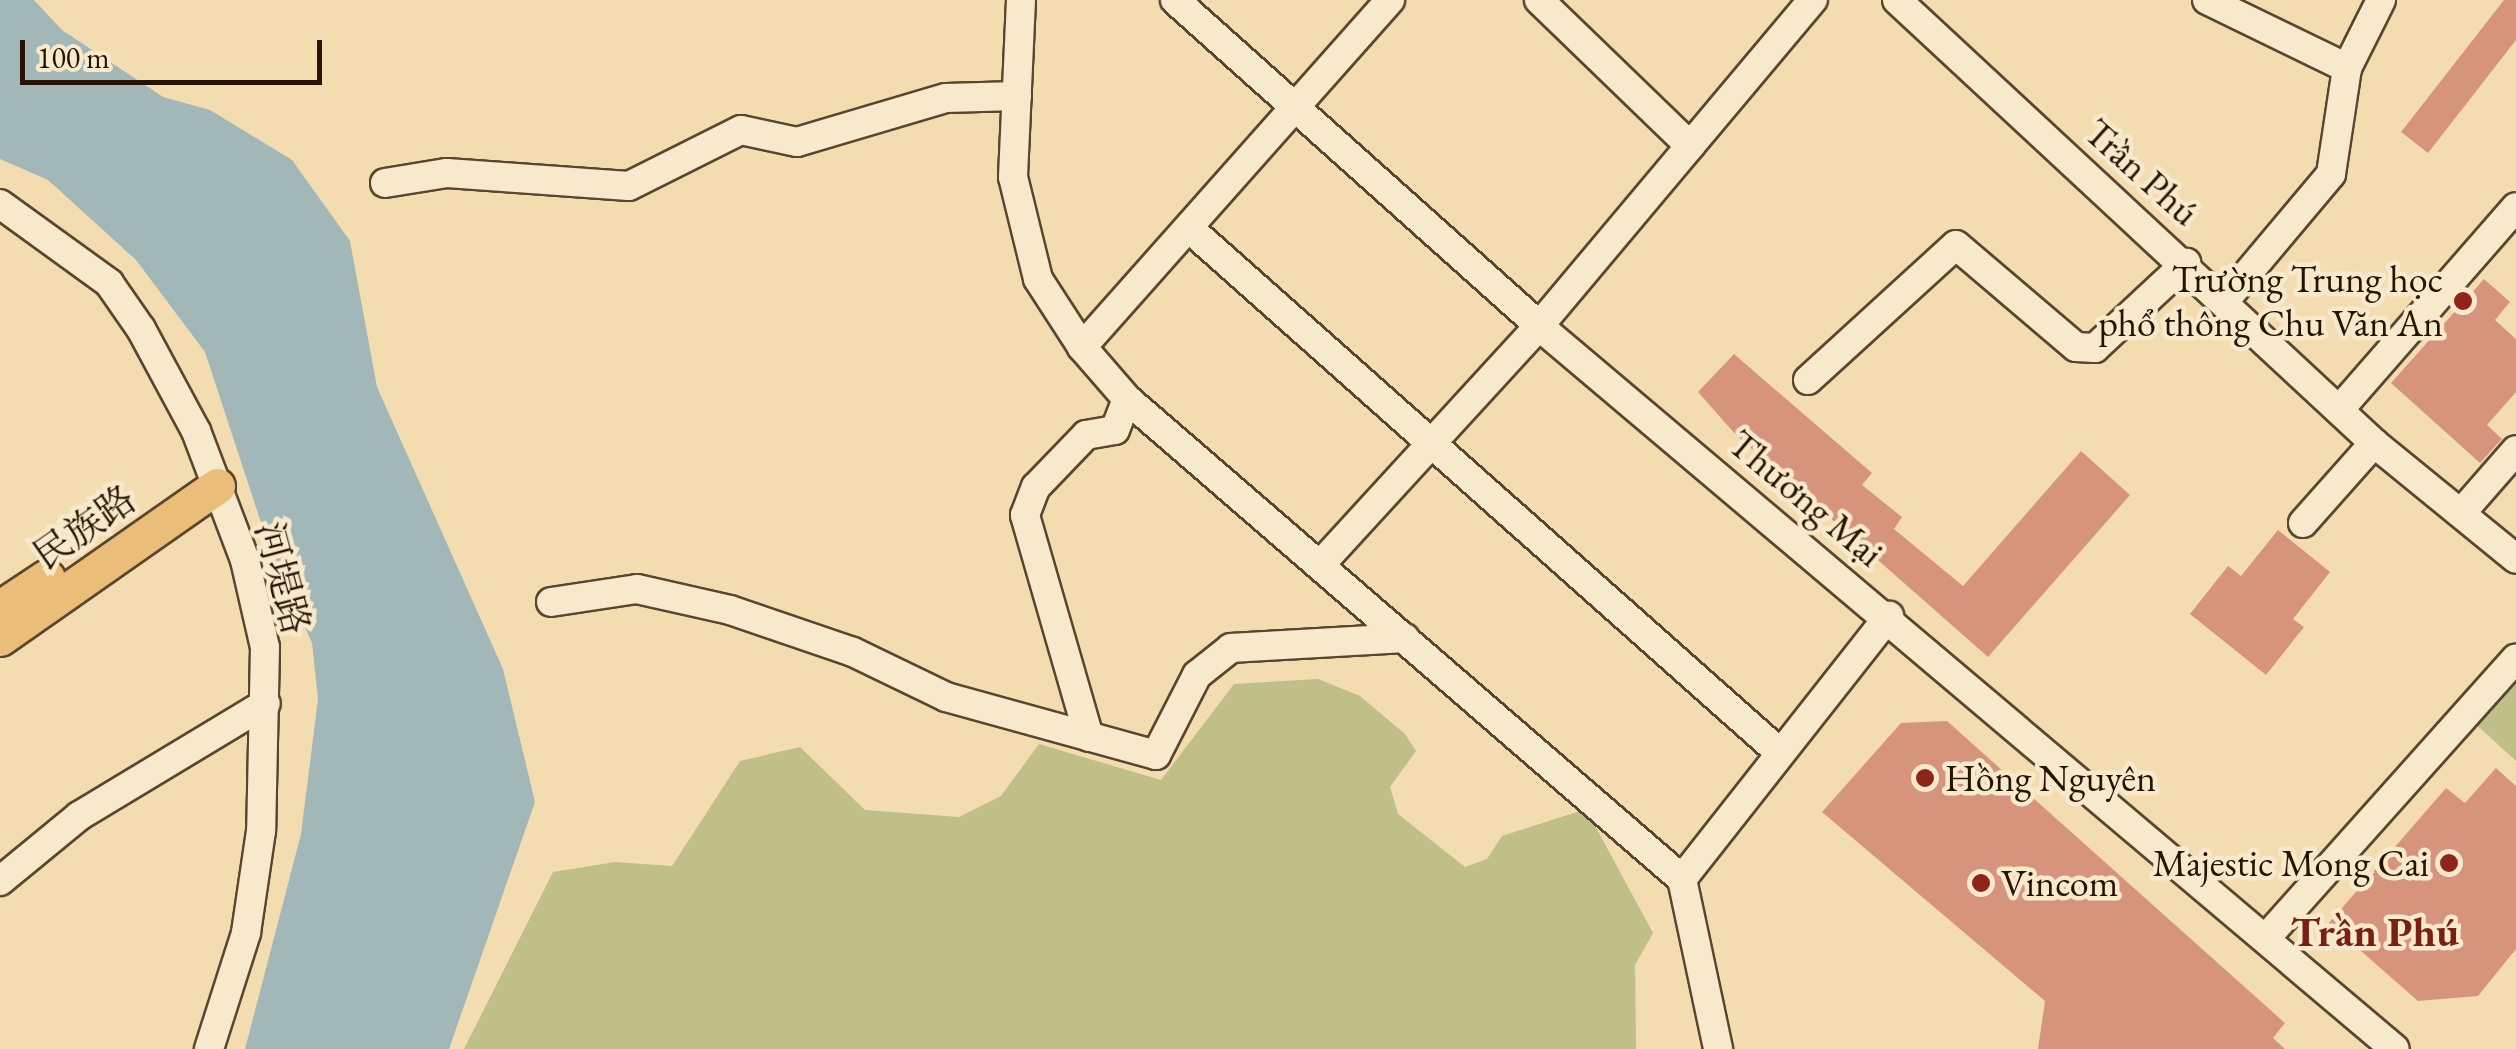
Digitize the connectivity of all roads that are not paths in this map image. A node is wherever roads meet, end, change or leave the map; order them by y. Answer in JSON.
{"nodes":[{"id":1,"x":1021,"y":0,"type":"edge"},
{"id":2,"x":1175,"y":0,"type":"edge"},
{"id":3,"x":1390,"y":0,"type":"edge"},
{"id":4,"x":1540,"y":0,"type":"edge"},
{"id":5,"x":1813,"y":0,"type":"edge"},
{"id":6,"x":1898,"y":0,"type":"edge"},
{"id":7,"x":2207,"y":0,"type":"edge"},
{"id":8,"x":2381,"y":0,"type":"edge"},
{"id":9,"x":2347,"y":68,"type":"junction"},
{"id":10,"x":1017,"y":96,"type":"junction"},
{"id":11,"x":1297,"y":109,"type":"junction"},
{"id":12,"x":1690,"y":146,"type":"junction"},
{"id":13,"x":385,"y":183,"type":"dead end"},
{"id":14,"x":0,"y":204,"type":"edge"},
{"id":15,"x":2516,"y":207,"type":"edge"},
{"id":16,"x":1191,"y":230,"type":"junction"},
{"id":17,"x":2186,"y":264,"type":"junction"},
{"id":18,"x":2226,"y":298,"type":"junction"},
{"id":19,"x":1540,"y":326,"type":"junction"},
{"id":20,"x":1082,"y":347,"type":"junction"},
{"id":21,"x":1808,"y":380,"type":"dead end"},
{"id":22,"x":1128,"y":399,"type":"junction"},
{"id":23,"x":2339,"y":410,"type":"junction"},
{"id":24,"x":1430,"y":443,"type":"junction"},
{"id":25,"x":2374,"y":443,"type":"junction"},
{"id":26,"x":2516,"y":450,"type":"edge"},
{"id":27,"x":213,"y":477,"type":"junction"},
{"id":28,"x":2462,"y":512,"type":"junction"},
{"id":29,"x":2303,"y":523,"type":"dead end"},
{"id":30,"x":2516,"y":559,"type":"edge"},
{"id":31,"x":1320,"y":565,"type":"junction"},
{"id":32,"x":551,"y":602,"type":"dead end"},
{"id":33,"x":0,"y":608,"type":"edge"},
{"id":34,"x":1889,"y":616,"type":"junction"},
{"id":35,"x":0,"y":638,"type":"edge"},
{"id":36,"x":1404,"y":638,"type":"junction"},
{"id":37,"x":2516,"y":658,"type":"edge"},
{"id":38,"x":266,"y":703,"type":"junction"},
{"id":39,"x":1089,"y":737,"type":"junction"},
{"id":40,"x":1780,"y":753,"type":"junction"},
{"id":41,"x":1682,"y":879,"type":"junction"},
{"id":42,"x":0,"y":880,"type":"edge"},
{"id":43,"x":2266,"y":938,"type":"junction"},
{"id":44,"x":209,"y":1049,"type":"edge"},
{"id":45,"x":1718,"y":1049,"type":"edge"},
{"id":46,"x":2395,"y":1049,"type":"edge"}],
"edges":[{"from":1,"to":10,"type":"street"},
{"from":2,"to":11,"type":"street","name":"Thương Mại"},
{"from":3,"to":11,"type":"street"},
{"from":4,"to":12,"type":"street"},
{"from":5,"to":12,"type":"street"},
{"from":6,"to":17,"type":"street","name":"Trần Phú"},
{"from":7,"to":9,"type":"street"},
{"from":8,"to":9,"type":"street"},
{"from":9,"to":18,"type":"street"},
{"from":10,"to":13,"type":"street"},
{"from":10,"to":20,"type":"street"},
{"from":11,"to":16,"type":"street"},
{"from":11,"to":19,"type":"street","name":"Thương Mại"},
{"from":12,"to":19,"type":"street"},
{"from":14,"to":27,"type":"street","name":"河堤路"},
{"from":15,"to":23,"type":"street"},
{"from":16,"to":20,"type":"street"},
{"from":16,"to":24,"type":"street"},
{"from":17,"to":18,"type":"street","name":"Trần Phú"},
{"from":17,"to":21,"type":"street"},
{"from":18,"to":23,"type":"street","name":"Trần Phú"},
{"from":19,"to":24,"type":"street"},
{"from":19,"to":34,"type":"street","name":"Thương Mại"},
{"from":20,"to":22,"type":"street"},
{"from":22,"to":31,"type":"street"},
{"from":22,"to":39,"type":"street"},
{"from":23,"to":25,"type":"street","name":"Trần Phú"},
{"from":24,"to":31,"type":"street"},
{"from":24,"to":40,"type":"street"},
{"from":25,"to":28,"type":"street","name":"Trần Phú"},
{"from":25,"to":29,"type":"street"},
{"from":26,"to":28,"type":"street"},
{"from":27,"to":33,"type":"main road","name":"民族路"},
{"from":27,"to":35,"type":"main road","name":"民族路"},
{"from":27,"to":38,"type":"street","name":"河堤路"},
{"from":28,"to":30,"type":"street","name":"Trần Phú"},
{"from":31,"to":36,"type":"street"},
{"from":32,"to":39,"type":"street"},
{"from":34,"to":40,"type":"street"},
{"from":34,"to":43,"type":"street","name":"Thương Mại"},
{"from":36,"to":39,"type":"street"},
{"from":36,"to":41,"type":"street"},
{"from":37,"to":43,"type":"street"},
{"from":38,"to":42,"type":"street"},
{"from":38,"to":44,"type":"street","name":"河堤路"},
{"from":40,"to":41,"type":"street"},
{"from":41,"to":45,"type":"street"},
{"from":43,"to":46,"type":"street","name":"Thương Mại"}]}
